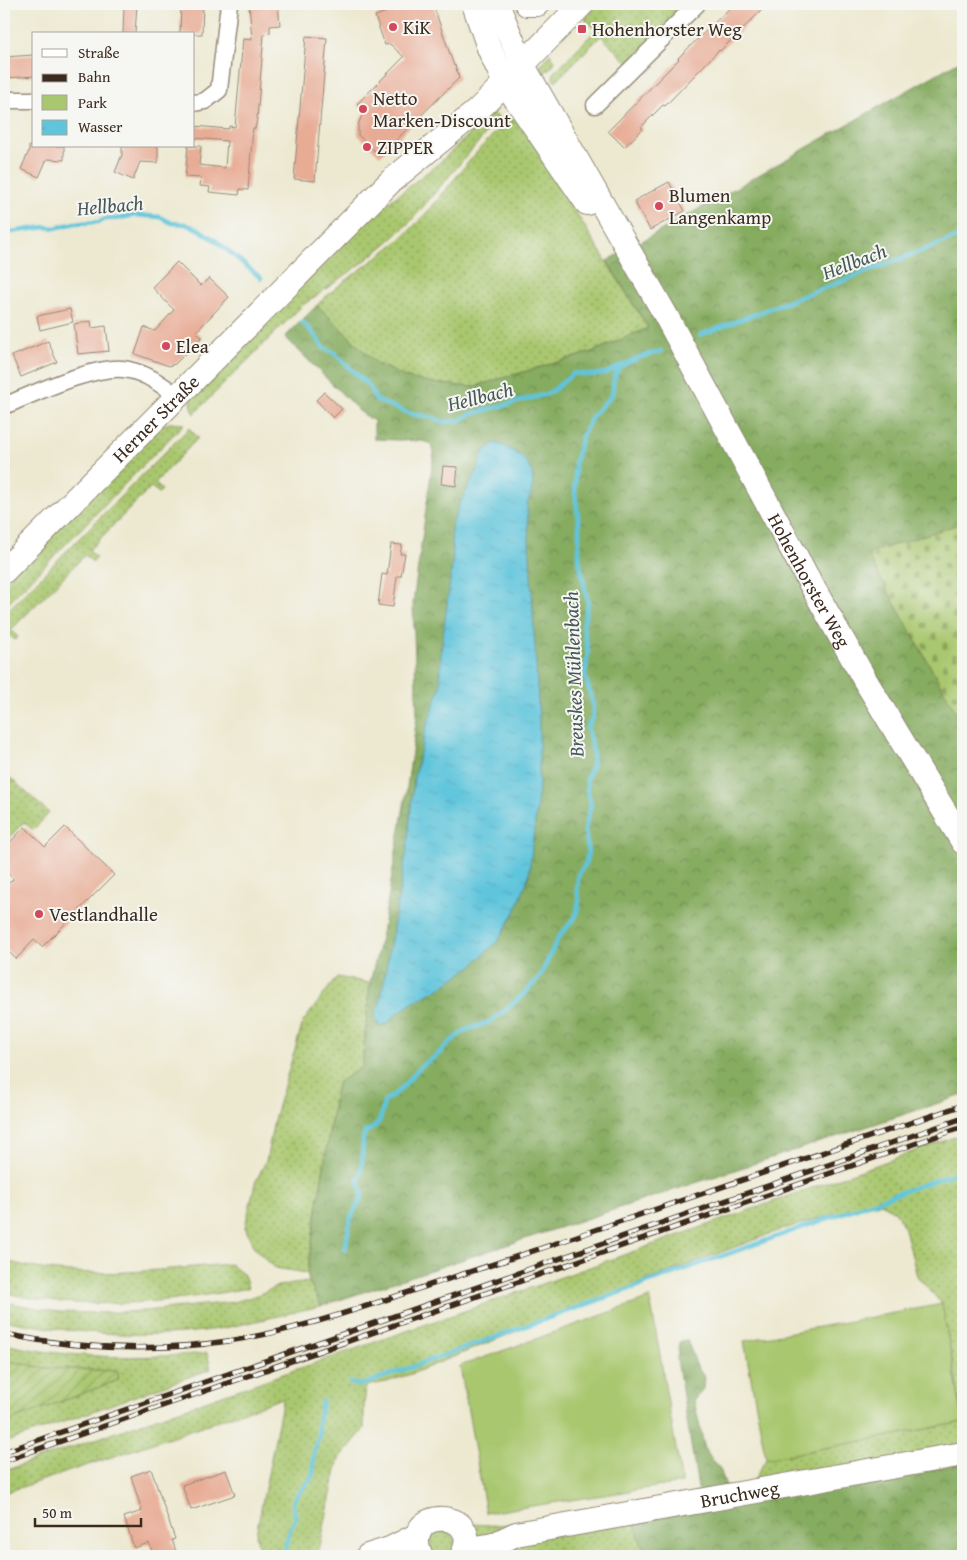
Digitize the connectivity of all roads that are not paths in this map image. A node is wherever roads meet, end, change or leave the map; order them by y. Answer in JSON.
{"nodes":[{"id":1,"x":229,"y":4,"type":"edge"},
{"id":2,"x":474,"y":4,"type":"edge"},
{"id":3,"x":497,"y":4,"type":"edge"},
{"id":4,"x":527,"y":4,"type":"edge"},
{"id":5,"x":537,"y":4,"type":"edge"},
{"id":6,"x":558,"y":4,"type":"edge"},
{"id":7,"x":582,"y":4,"type":"edge"},
{"id":8,"x":697,"y":4,"type":"edge"},
{"id":9,"x":519,"y":57,"type":"junction"},
{"id":10,"x":501,"y":76,"type":"junction"},
{"id":11,"x":4,"y":100,"type":"edge"},
{"id":12,"x":32,"y":100,"type":"edge"},
{"id":13,"x":195,"y":103,"type":"edge"},
{"id":14,"x":596,"y":105,"type":"dead end"},
{"id":15,"x":665,"y":314,"type":"junction"},
{"id":16,"x":177,"y":396,"type":"junction"},
{"id":17,"x":4,"y":406,"type":"edge"},
{"id":18,"x":4,"y":571,"type":"edge"},
{"id":19,"x":963,"y":842,"type":"edge"},
{"id":20,"x":963,"y":1454,"type":"edge"},
{"id":21,"x":463,"y":1545,"type":"edge"},
{"id":22,"x":420,"y":1546,"type":"edge"},
{"id":23,"x":368,"y":1556,"type":"edge"}],
"edges":[{"from":1,"to":13,"type":"street"},
{"from":2,"to":10,"type":"street","name":"Hohenhorster Weg"},
{"from":3,"to":9,"type":"street","name":"Hohenhorster Weg"},
{"from":4,"to":5,"type":"street"},
{"from":6,"to":9,"type":"street","name":"Herner Straße"},
{"from":7,"to":9,"type":"street","name":"Herner Straße"},
{"from":8,"to":14,"type":"street"},
{"from":9,"to":10,"type":"street","name":"Herner Straße"},
{"from":9,"to":15,"type":"street","name":"Hohenhorster Weg"},
{"from":10,"to":15,"type":"street","name":"Hohenhorster Weg"},
{"from":10,"to":16,"type":"street","name":"Herner Straße"},
{"from":11,"to":12,"type":"street"},
{"from":15,"to":19,"type":"street","name":"Hohenhorster Weg"},
{"from":16,"to":17,"type":"street"},
{"from":16,"to":18,"type":"street","name":"Herner Straße"},
{"from":20,"to":21,"type":"street","name":"Bruchweg"},
{"from":21,"to":22,"type":"street","name":"Bruchweg"},
{"from":22,"to":23,"type":"street","name":"Bruchweg"}]}
